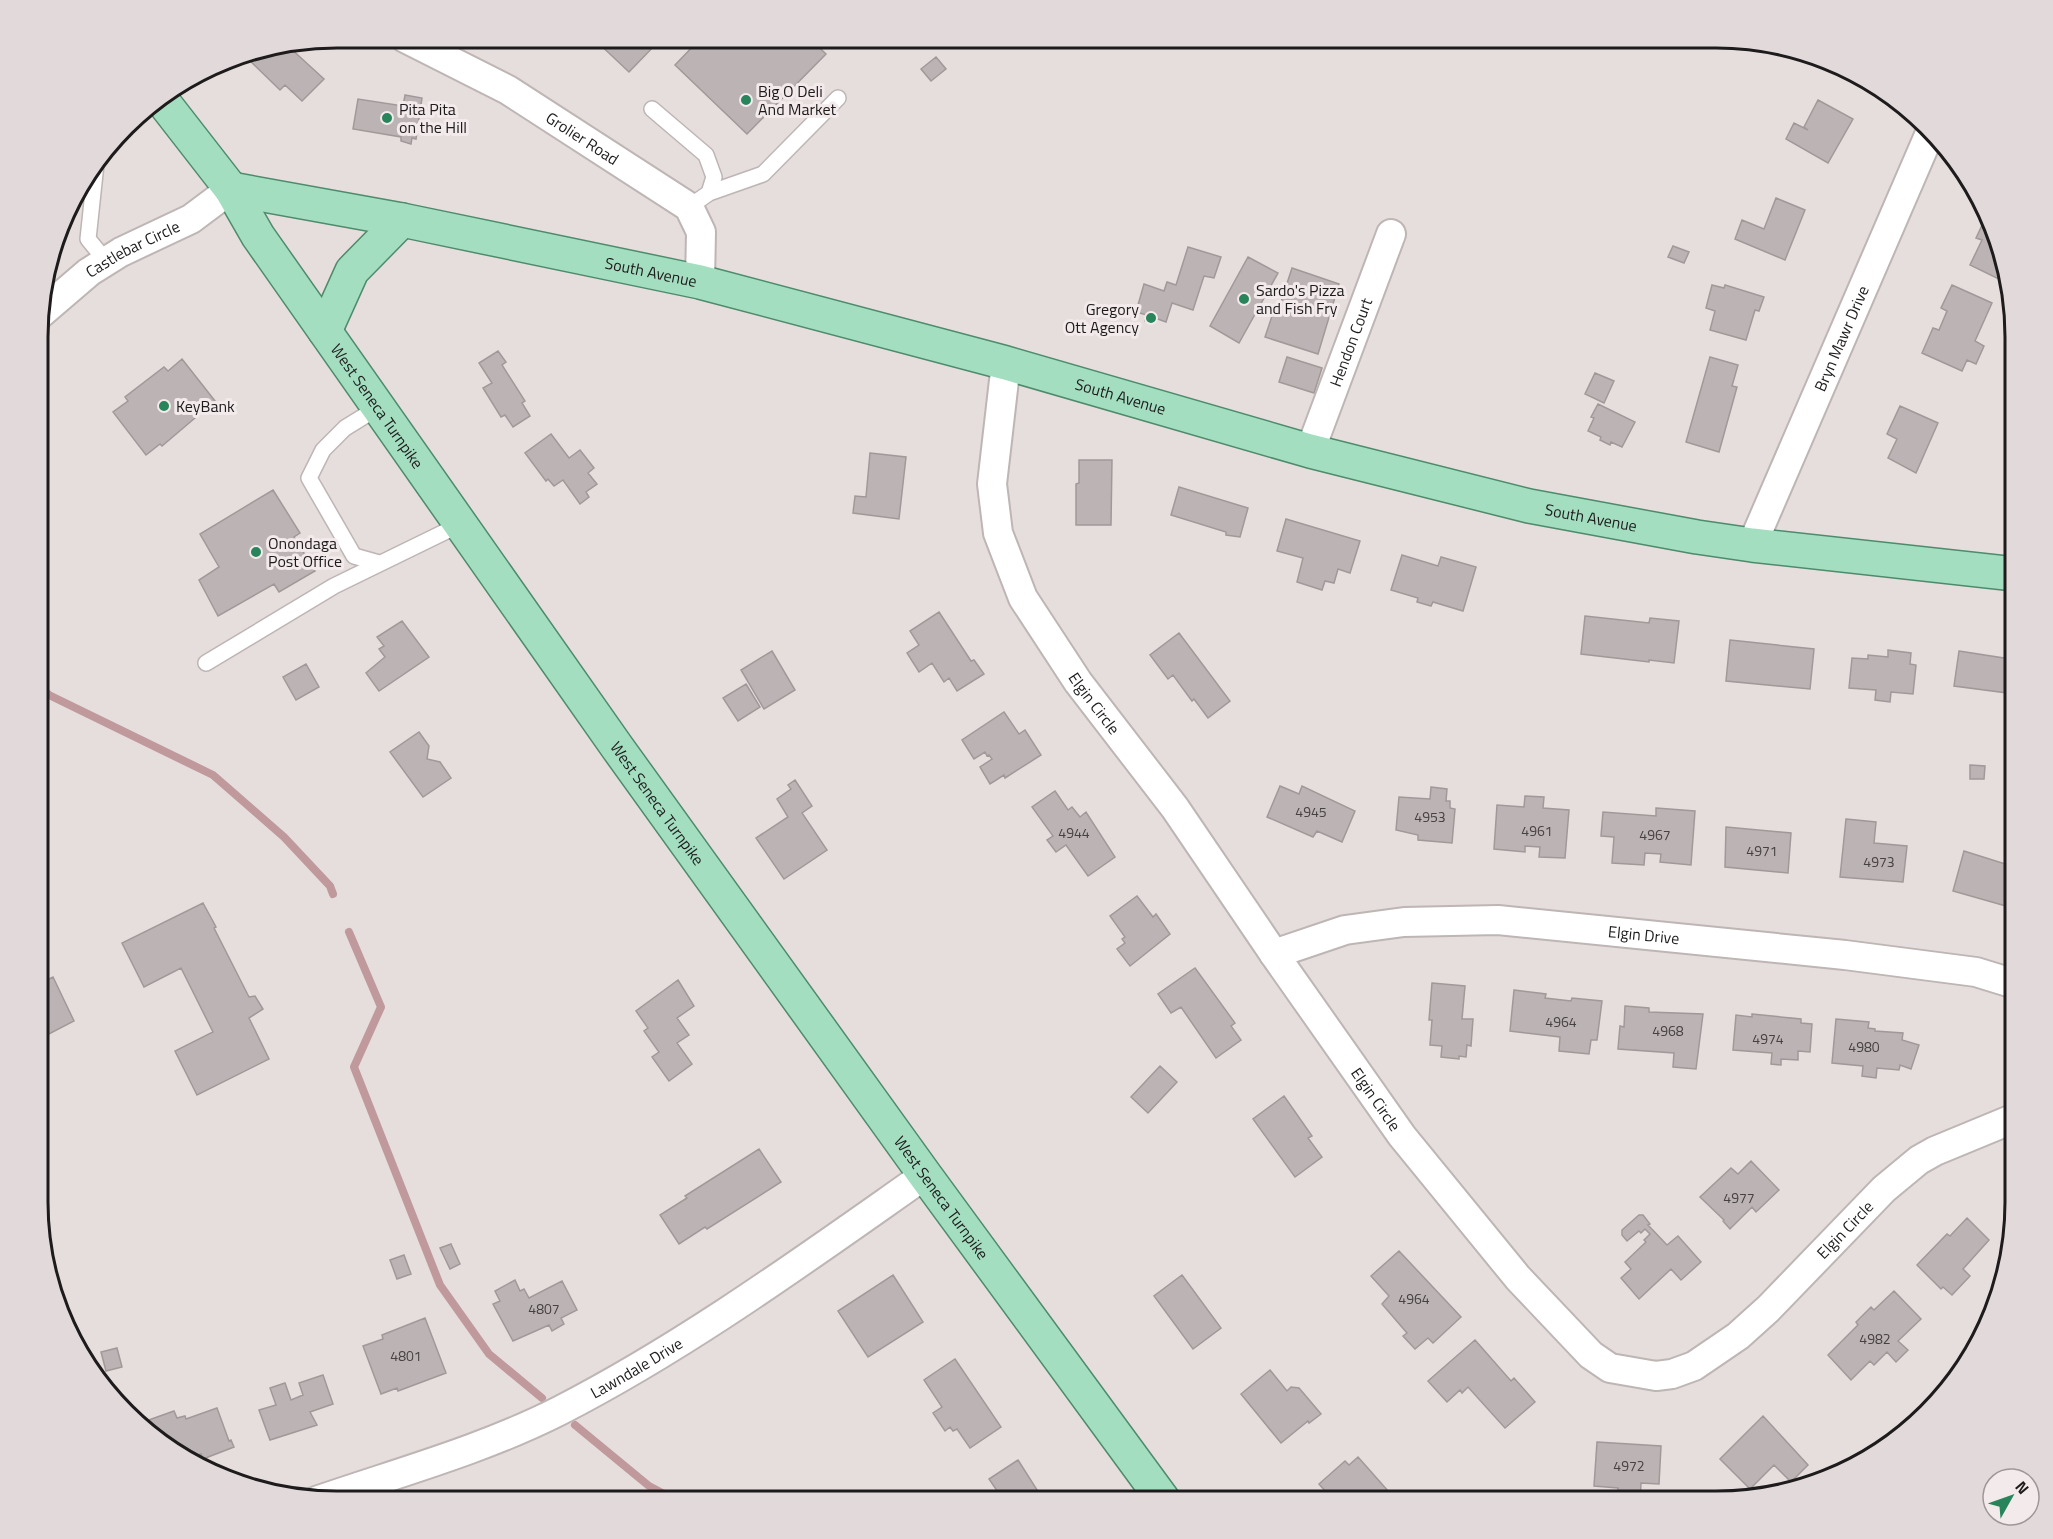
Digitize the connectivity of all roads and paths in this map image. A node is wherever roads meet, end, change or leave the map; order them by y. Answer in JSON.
{"nodes":[{"id":1,"x":425,"y":48,"type":"edge"},
{"id":2,"x":838,"y":98,"type":"dead end"},
{"id":3,"x":165,"y":105,"type":"edge"},
{"id":4,"x":652,"y":109,"type":"dead end"},
{"id":5,"x":1926,"y":139,"type":"edge"},
{"id":6,"x":94,"y":180,"type":"edge"},
{"id":7,"x":231,"y":189,"type":"junction"},
{"id":8,"x":699,"y":200,"type":"junction"},
{"id":9,"x":402,"y":220,"type":"junction"},
{"id":10,"x":1391,"y":234,"type":"dead end"},
{"id":11,"x":106,"y":261,"type":"junction"},
{"id":12,"x":700,"y":282,"type":"junction"},
{"id":13,"x":50,"y":306,"type":"edge"},
{"id":14,"x":325,"y":332,"type":"junction"},
{"id":15,"x":1006,"y":363,"type":"junction"},
{"id":16,"x":379,"y":407,"type":"junction"},
{"id":17,"x":1310,"y":451,"type":"junction"},
{"id":18,"x":461,"y":524,"type":"junction"},
{"id":19,"x":1752,"y":544,"type":"junction"},
{"id":20,"x":379,"y":563,"type":"junction"},
{"id":21,"x":2005,"y":573,"type":"edge"},
{"id":22,"x":206,"y":663,"type":"dead end"},
{"id":23,"x":1274,"y":954,"type":"junction"},
{"id":24,"x":2005,"y":981,"type":"edge"},
{"id":25,"x":2005,"y":1122,"type":"edge"},
{"id":26,"x":925,"y":1175,"type":"junction"},
{"id":27,"x":351,"y":1491,"type":"edge"},
{"id":28,"x":1157,"y":1491,"type":"edge"}],
"edges":[{"from":1,"to":8,"type":"street","name":"Grolier Road"},
{"from":2,"to":8,"type":"lane"},
{"from":3,"to":7,"type":"main road","name":"West Seneca Turnpike"},
{"from":4,"to":8,"type":"lane"},
{"from":5,"to":19,"type":"street","name":"Bryn Mawr Drive"},
{"from":6,"to":11,"type":"lane"},
{"from":7,"to":9,"type":"main road","name":"South Avenue"},
{"from":7,"to":11,"type":"street","name":"Castlebar Circle"},
{"from":7,"to":14,"type":"main road","name":"West Seneca Turnpike"},
{"from":8,"to":12,"type":"street"},
{"from":9,"to":12,"type":"main road","name":"South Avenue"},
{"from":9,"to":14,"type":"main road"},
{"from":10,"to":17,"type":"street","name":"Hendon Court"},
{"from":11,"to":13,"type":"street","name":"Castlebar Circle"},
{"from":12,"to":15,"type":"main road","name":"South Avenue"},
{"from":14,"to":16,"type":"main road","name":"West Seneca Turnpike"},
{"from":15,"to":17,"type":"main road","name":"South Avenue"},
{"from":15,"to":23,"type":"street","name":"Elgin Circle"},
{"from":16,"to":18,"type":"main road","name":"West Seneca Turnpike"},
{"from":16,"to":20,"type":"lane"},
{"from":17,"to":19,"type":"main road","name":"South Avenue"},
{"from":18,"to":20,"type":"lane"},
{"from":18,"to":26,"type":"main road","name":"West Seneca Turnpike"},
{"from":19,"to":21,"type":"main road","name":"South Avenue"},
{"from":20,"to":22,"type":"lane"},
{"from":23,"to":24,"type":"street","name":"Elgin Drive"},
{"from":23,"to":25,"type":"street","name":"Elgin Circle"},
{"from":26,"to":27,"type":"street","name":"Lawndale Drive"},
{"from":26,"to":28,"type":"main road","name":"West Seneca Turnpike"}]}
